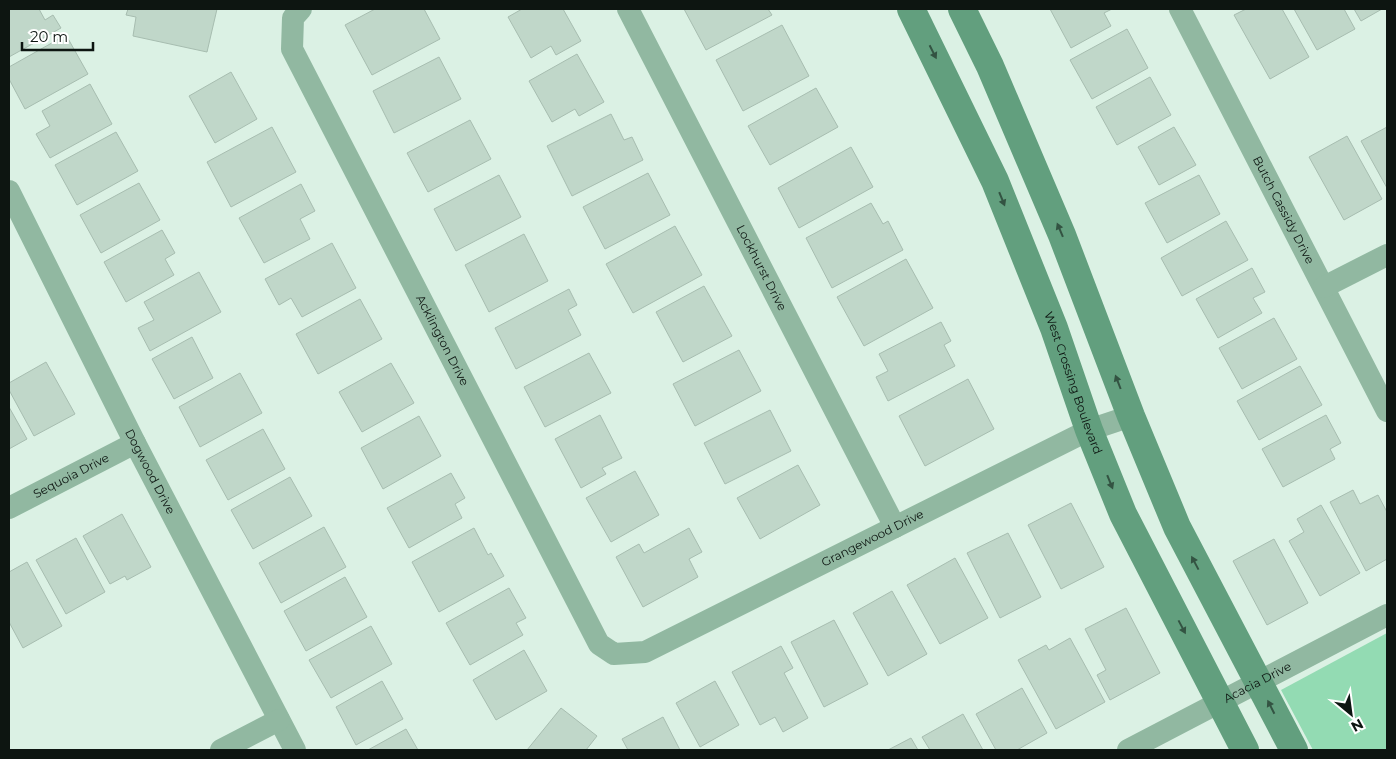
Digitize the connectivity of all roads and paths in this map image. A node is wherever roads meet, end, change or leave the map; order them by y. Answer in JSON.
{"nodes":[{"id":1,"x":628,"y":9,"type":"edge"},
{"id":2,"x":911,"y":9,"type":"edge"},
{"id":3,"x":962,"y":9,"type":"edge"},
{"id":4,"x":1180,"y":9,"type":"edge"},
{"id":5,"x":297,"y":13,"type":"edge"},
{"id":6,"x":9,"y":191,"type":"edge"},
{"id":7,"x":1387,"y":255,"type":"edge"},
{"id":8,"x":1324,"y":287,"type":"junction"},
{"id":9,"x":1387,"y":411,"type":"edge"},
{"id":10,"x":1131,"y":416,"type":"junction"},
{"id":11,"x":1089,"y":430,"type":"junction"},
{"id":12,"x":135,"y":443,"type":"junction"},
{"id":13,"x":9,"y":508,"type":"edge"},
{"id":14,"x":895,"y":527,"type":"junction"},
{"id":15,"x":1387,"y":616,"type":"edge"},
{"id":16,"x":614,"y":654,"type":"joint"},
{"id":17,"x":1259,"y":683,"type":"junction"},
{"id":18,"x":1221,"y":703,"type":"junction"},
{"id":19,"x":279,"y":720,"type":"junction"},
{"id":20,"x":221,"y":750,"type":"edge"},
{"id":21,"x":295,"y":750,"type":"edge"},
{"id":22,"x":1128,"y":750,"type":"edge"},
{"id":23,"x":1245,"y":750,"type":"edge"},
{"id":24,"x":1294,"y":750,"type":"edge"}],
"edges":[{"from":1,"to":14,"type":"street","name":"Lockhurst Drive"},
{"from":2,"to":11,"type":"street","name":"West Crossing Boulevard","one_way":true},
{"from":10,"to":3,"type":"street","one_way":true},
{"from":4,"to":8,"type":"street","name":"Butch Cassidy Drive"},
{"from":5,"to":16,"type":"street","name":"Acklington Drive"},
{"from":6,"to":12,"type":"street","name":"Dogwood Drive"},
{"from":7,"to":8,"type":"street"},
{"from":8,"to":9,"type":"street","name":"Butch Cassidy Drive"},
{"from":10,"to":11,"type":"street","name":"Grangewood Drive"},
{"from":17,"to":10,"type":"street","one_way":true},
{"from":11,"to":14,"type":"street","name":"Grangewood Drive"},
{"from":11,"to":18,"type":"street","name":"West Crossing Boulevard","one_way":true},
{"from":12,"to":13,"type":"street","name":"Sequoia Drive"},
{"from":12,"to":19,"type":"street","name":"Dogwood Drive"},
{"from":14,"to":16,"type":"street","name":"Grangewood Drive"},
{"from":15,"to":17,"type":"street","name":"Acacia Drive"},
{"from":17,"to":18,"type":"street","name":"Acacia Drive"},
{"from":24,"to":17,"type":"street","one_way":true},
{"from":18,"to":22,"type":"street","name":"Acacia Drive"},
{"from":18,"to":23,"type":"street","name":"West Crossing Boulevard"},
{"from":19,"to":20,"type":"street"},
{"from":19,"to":21,"type":"street","name":"Dogwood Drive"}]}
